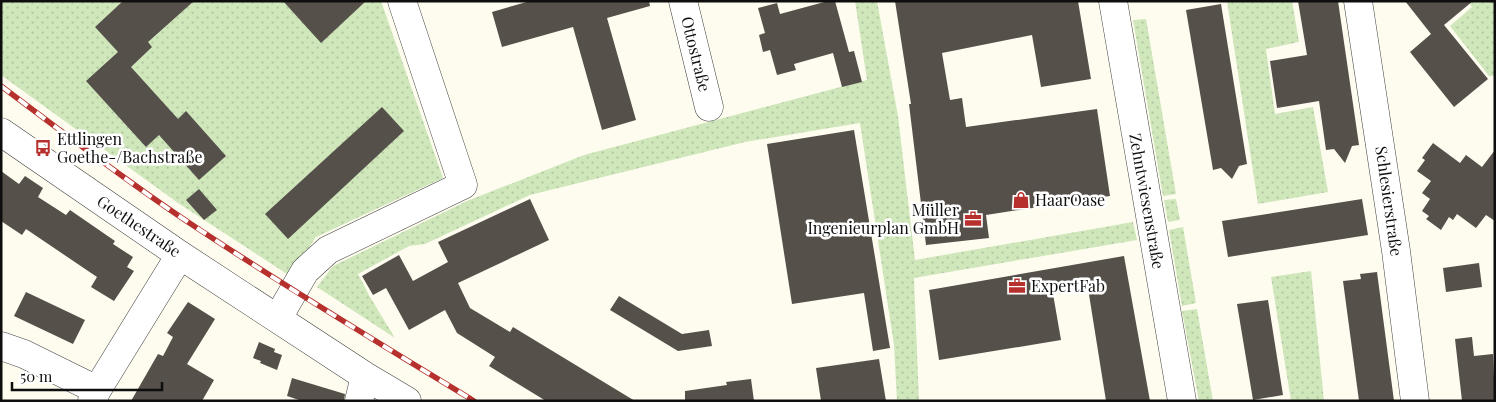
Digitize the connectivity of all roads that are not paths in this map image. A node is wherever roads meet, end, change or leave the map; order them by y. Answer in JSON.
{"nodes":[{"id":1,"x":402,"y":1,"type":"edge"},
{"id":2,"x":682,"y":1,"type":"edge"},
{"id":3,"x":1113,"y":1,"type":"edge"},
{"id":4,"x":1358,"y":1,"type":"edge"},
{"id":5,"x":709,"y":107,"type":"dead end"},
{"id":6,"x":1,"y":132,"type":"edge"},
{"id":7,"x":180,"y":255,"type":"junction"},
{"id":8,"x":278,"y":318,"type":"junction"},
{"id":9,"x":1,"y":346,"type":"edge"},
{"id":10,"x":362,"y":388,"type":"edge"},
{"id":11,"x":94,"y":396,"type":"edge"},
{"id":12,"x":407,"y":401,"type":"edge"},
{"id":13,"x":1182,"y":401,"type":"edge"},
{"id":14,"x":1415,"y":401,"type":"edge"}],
"edges":[{"from":1,"to":8,"type":"street"},
{"from":2,"to":5,"type":"street","name":"Ottostraße"},
{"from":3,"to":13,"type":"street","name":"Zehntwiesenstraße"},
{"from":4,"to":14,"type":"street","name":"Schlesierstraße"},
{"from":6,"to":7,"type":"street","name":"Goethestraße"},
{"from":7,"to":8,"type":"street","name":"Goethestraße"},
{"from":7,"to":11,"type":"street"},
{"from":8,"to":10,"type":"street","name":"Goethestraße"},
{"from":9,"to":11,"type":"street"},
{"from":10,"to":12,"type":"street","name":"Goethestraße"}]}
